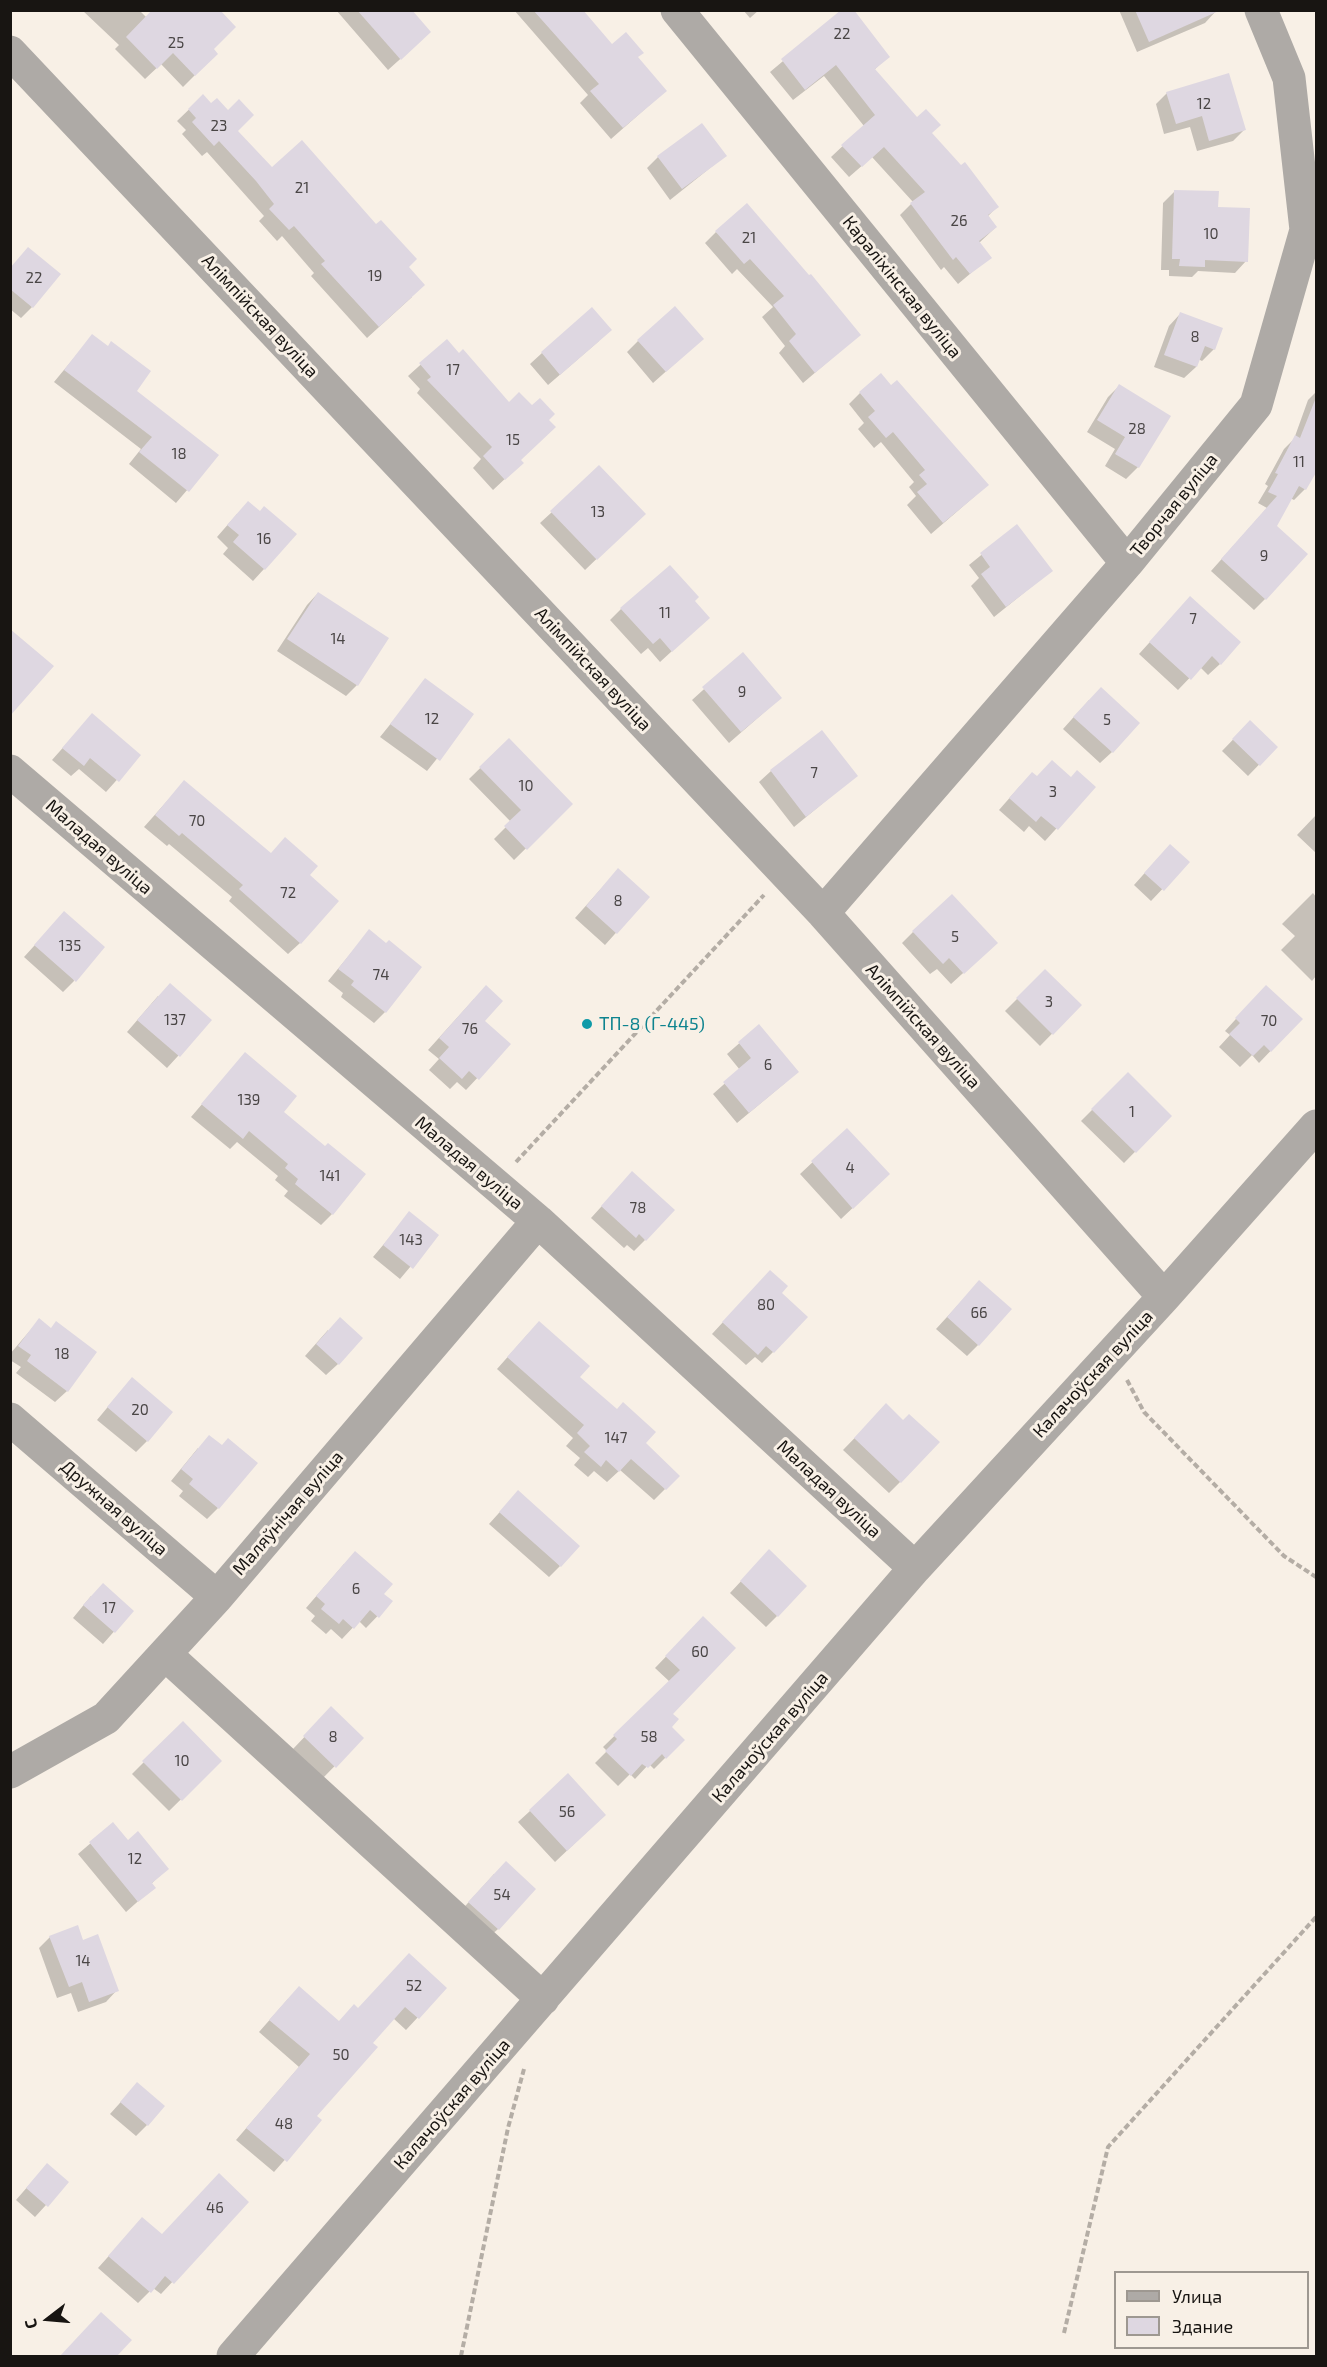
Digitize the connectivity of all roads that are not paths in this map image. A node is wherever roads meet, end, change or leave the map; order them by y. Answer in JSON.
{"nodes":[{"id":1,"x":677,"y":10,"type":"edge"},
{"id":2,"x":1261,"y":10,"type":"edge"},
{"id":3,"x":10,"y":52,"type":"edge"},
{"id":4,"x":1126,"y":563,"type":"junction"},
{"id":5,"x":10,"y":771,"type":"edge"},
{"id":6,"x":823,"y":913,"type":"junction"},
{"id":7,"x":1317,"y":1126,"type":"edge"},
{"id":8,"x":538,"y":1221,"type":"junction"},
{"id":9,"x":1164,"y":1297,"type":"junction"},
{"id":10,"x":10,"y":1419,"type":"edge"},
{"id":11,"x":915,"y":1568,"type":"junction"},
{"id":12,"x":217,"y":1597,"type":"junction"},
{"id":13,"x":165,"y":1654,"type":"junction"},
{"id":14,"x":10,"y":1772,"type":"edge"},
{"id":15,"x":543,"y":1999,"type":"junction"},
{"id":16,"x":233,"y":2356,"type":"edge"}],
"edges":[{"from":1,"to":4,"type":"street","name":"Караліхінская вуліца"},
{"from":2,"to":4,"type":"street","name":"Творчая вуліца"},
{"from":3,"to":6,"type":"street","name":"Алімпійская вуліца"},
{"from":4,"to":6,"type":"street","name":"Творчая вуліца"},
{"from":5,"to":8,"type":"street","name":"Маладая вуліца"},
{"from":6,"to":9,"type":"street","name":"Алімпійская вуліца"},
{"from":7,"to":9,"type":"street","name":"Калачоўская вуліца"},
{"from":8,"to":11,"type":"street","name":"Маладая вуліца"},
{"from":8,"to":12,"type":"street","name":"Маляўнічая вуліца"},
{"from":9,"to":11,"type":"street","name":"Калачоўская вуліца"},
{"from":10,"to":12,"type":"street","name":"Дружная вуліца"},
{"from":11,"to":15,"type":"street","name":"Калачоўская вуліца"},
{"from":12,"to":13,"type":"street","name":"Маляўнічая вуліца"},
{"from":13,"to":14,"type":"street","name":"Маляўнічая вуліца"},
{"from":13,"to":15,"type":"street"},
{"from":15,"to":16,"type":"street","name":"Калачоўская вуліца"}]}
